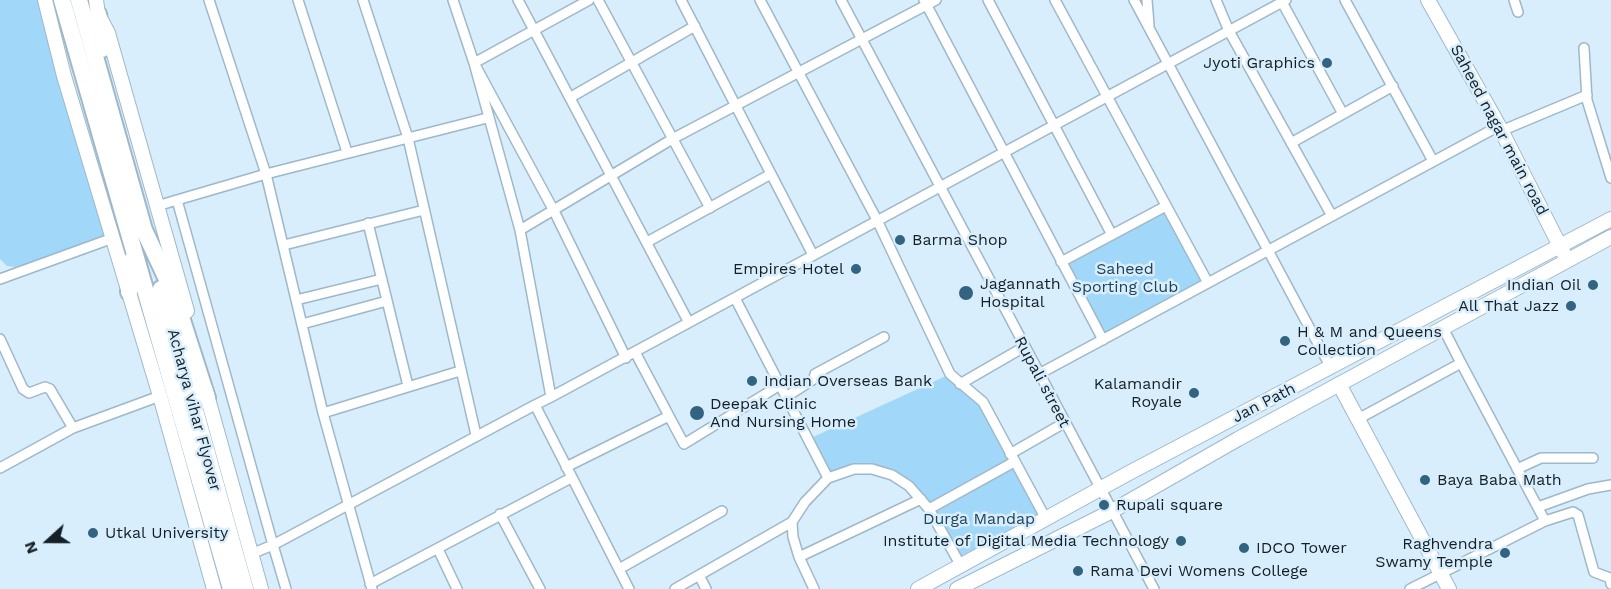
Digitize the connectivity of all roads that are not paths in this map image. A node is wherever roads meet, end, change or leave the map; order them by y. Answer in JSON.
{"nodes":[{"id":1,"x":45,"y":0,"type":"edge"},
{"id":2,"x":62,"y":0,"type":"edge"},
{"id":3,"x":79,"y":0,"type":"edge"},
{"id":4,"x":209,"y":0,"type":"edge"},
{"id":5,"x":298,"y":0,"type":"edge"},
{"id":6,"x":363,"y":0,"type":"edge"},
{"id":7,"x":453,"y":0,"type":"edge"},
{"id":8,"x":518,"y":0,"type":"edge"},
{"id":9,"x":590,"y":0,"type":"edge"},
{"id":10,"x":598,"y":0,"type":"edge"},
{"id":11,"x":681,"y":0,"type":"edge"},
{"id":12,"x":760,"y":0,"type":"edge"},
{"id":13,"x":842,"y":0,"type":"edge"},
{"id":14,"x":936,"y":0,"type":"edge"},
{"id":15,"x":988,"y":0,"type":"edge"},
{"id":16,"x":1054,"y":0,"type":"edge"},
{"id":17,"x":1134,"y":0,"type":"edge"},
{"id":18,"x":1147,"y":0,"type":"edge"},
{"id":19,"x":1216,"y":0,"type":"edge"},
{"id":20,"x":1345,"y":0,"type":"edge"},
{"id":21,"x":1428,"y":0,"type":"edge"},
{"id":22,"x":1514,"y":0,"type":"edge"},
{"id":23,"x":1284,"y":1,"type":"edge"},
{"id":24,"x":925,"y":2,"type":"edge"},
{"id":25,"x":97,"y":7,"type":"edge"},
{"id":26,"x":1518,"y":12,"type":"dead end"},
{"id":27,"x":695,"y":26,"type":"junction"},
{"id":28,"x":534,"y":30,"type":"junction"},
{"id":29,"x":1150,"y":30,"type":"junction"},
{"id":30,"x":1228,"y":31,"type":"junction"},
{"id":31,"x":861,"y":40,"type":"junction"},
{"id":32,"x":1584,"y":48,"type":"dead end"},
{"id":33,"x":474,"y":63,"type":"junction"},
{"id":34,"x":633,"y":63,"type":"junction"},
{"id":35,"x":1168,"y":64,"type":"junction"},
{"id":36,"x":799,"y":73,"type":"junction"},
{"id":37,"x":1393,"y":86,"type":"junction"},
{"id":38,"x":1587,"y":95,"type":"junction"},
{"id":39,"x":108,"y":96,"type":"junction"},
{"id":40,"x":571,"y":97,"type":"junction"},
{"id":41,"x":1106,"y":97,"type":"junction"},
{"id":42,"x":738,"y":106,"type":"junction"},
{"id":43,"x":1343,"y":114,"type":"junction"},
{"id":44,"x":487,"y":118,"type":"junction"},
{"id":45,"x":1055,"y":124,"type":"junction"},
{"id":46,"x":1500,"y":128,"type":"junction"},
{"id":47,"x":408,"y":138,"type":"junction"},
{"id":48,"x":674,"y":138,"type":"junction"},
{"id":49,"x":1291,"y":143,"type":"junction"},
{"id":50,"x":347,"y":152,"type":"junction"},
{"id":51,"x":1003,"y":152,"type":"junction"},
{"id":52,"x":1433,"y":161,"type":"junction"},
{"id":53,"x":266,"y":174,"type":"junction"},
{"id":54,"x":612,"y":174,"type":"junction"},
{"id":55,"x":771,"y":174,"type":"junction"},
{"id":56,"x":1611,"y":178,"type":"edge"},
{"id":57,"x":939,"y":188,"type":"junction"},
{"id":58,"x":177,"y":200,"type":"junction"},
{"id":59,"x":157,"y":206,"type":"junction"},
{"id":60,"x":1167,"y":206,"type":"junction"},
{"id":61,"x":710,"y":208,"type":"junction"},
{"id":62,"x":424,"y":210,"type":"junction"},
{"id":63,"x":554,"y":211,"type":"junction"},
{"id":64,"x":1332,"y":216,"type":"junction"},
{"id":65,"x":1611,"y":219,"type":"edge"},
{"id":66,"x":877,"y":220,"type":"junction"},
{"id":67,"x":368,"y":223,"type":"junction"},
{"id":68,"x":144,"y":230,"type":"junction"},
{"id":69,"x":520,"y":230,"type":"junction"},
{"id":70,"x":1113,"y":235,"type":"junction"},
{"id":71,"x":1611,"y":237,"type":"edge"},
{"id":72,"x":113,"y":238,"type":"junction"},
{"id":73,"x":647,"y":242,"type":"junction"},
{"id":74,"x":284,"y":245,"type":"junction"},
{"id":75,"x":1560,"y":246,"type":"junction"},
{"id":76,"x":1269,"y":250,"type":"junction"},
{"id":77,"x":813,"y":255,"type":"junction"},
{"id":78,"x":1568,"y":261,"type":"junction"},
{"id":79,"x":1061,"y":262,"type":"junction"},
{"id":80,"x":0,"y":267,"type":"edge"},
{"id":81,"x":2,"y":278,"type":"edge"},
{"id":82,"x":382,"y":279,"type":"junction"},
{"id":83,"x":1208,"y":283,"type":"junction"},
{"id":84,"x":137,"y":292,"type":"junction"},
{"id":85,"x":735,"y":298,"type":"junction"},
{"id":86,"x":296,"y":300,"type":"junction"},
{"id":87,"x":387,"y":301,"type":"junction"},
{"id":88,"x":688,"y":321,"type":"junction"},
{"id":89,"x":302,"y":324,"type":"junction"},
{"id":90,"x":1443,"y":328,"type":"junction"},
{"id":91,"x":884,"y":337,"type":"dead end"},
{"id":92,"x":0,"y":339,"type":"edge"},
{"id":93,"x":1103,"y":340,"type":"junction"},
{"id":94,"x":1024,"y":347,"type":"junction"},
{"id":95,"x":631,"y":355,"type":"junction"},
{"id":96,"x":1461,"y":363,"type":"junction"},
{"id":97,"x":1331,"y":368,"type":"junction"},
{"id":98,"x":460,"y":371,"type":"junction"},
{"id":99,"x":1039,"y":374,"type":"junction"},
{"id":100,"x":960,"y":384,"type":"junction"},
{"id":101,"x":1339,"y":384,"type":"junction"},
{"id":102,"x":780,"y":385,"type":"junction"},
{"id":103,"x":408,"y":386,"type":"junction"},
{"id":104,"x":160,"y":396,"type":"junction"},
{"id":105,"x":551,"y":397,"type":"junction"},
{"id":106,"x":786,"y":397,"type":"junction"},
{"id":107,"x":207,"y":398,"type":"junction"},
{"id":108,"x":535,"y":405,"type":"junction"},
{"id":109,"x":322,"y":413,"type":"junction"},
{"id":110,"x":669,"y":416,"type":"junction"},
{"id":111,"x":1358,"y":419,"type":"junction"},
{"id":112,"x":1064,"y":423,"type":"junction"},
{"id":113,"x":73,"y":428,"type":"junction"},
{"id":114,"x":476,"y":435,"type":"junction"},
{"id":115,"x":1012,"y":458,"type":"junction"},
{"id":116,"x":1593,"y":458,"type":"dead end"},
{"id":117,"x":566,"y":467,"type":"junction"},
{"id":118,"x":0,"y":468,"type":"edge"},
{"id":119,"x":1517,"y":469,"type":"junction"},
{"id":120,"x":571,"y":478,"type":"junction"},
{"id":121,"x":828,"y":478,"type":"junction"},
{"id":122,"x":1611,"y":485,"type":"edge"},
{"id":123,"x":1099,"y":489,"type":"junction"},
{"id":124,"x":921,"y":499,"type":"junction"},
{"id":125,"x":348,"y":505,"type":"junction"},
{"id":126,"x":1538,"y":507,"type":"junction"},
{"id":127,"x":929,"y":509,"type":"junction"},
{"id":128,"x":722,"y":511,"type":"dead end"},
{"id":129,"x":1112,"y":511,"type":"junction"},
{"id":130,"x":500,"y":514,"type":"junction"},
{"id":131,"x":1046,"y":519,"type":"junction"},
{"id":132,"x":1545,"y":521,"type":"junction"},
{"id":133,"x":792,"y":522,"type":"junction"},
{"id":134,"x":273,"y":544,"type":"junction"},
{"id":135,"x":438,"y":549,"type":"junction"},
{"id":136,"x":251,"y":554,"type":"junction"},
{"id":137,"x":799,"y":557,"type":"junction"},
{"id":138,"x":961,"y":566,"type":"junction"},
{"id":139,"x":619,"y":569,"type":"junction"},
{"id":140,"x":1440,"y":573,"type":"junction"},
{"id":141,"x":699,"y":575,"type":"junction"},
{"id":142,"x":1611,"y":584,"type":"edge"},
{"id":143,"x":371,"y":586,"type":"edge"},
{"id":144,"x":214,"y":589,"type":"edge"},
{"id":145,"x":231,"y":589,"type":"edge"},
{"id":146,"x":245,"y":589,"type":"edge"},
{"id":147,"x":261,"y":589,"type":"edge"},
{"id":148,"x":286,"y":589,"type":"edge"},
{"id":149,"x":457,"y":589,"type":"edge"},
{"id":150,"x":540,"y":589,"type":"edge"},
{"id":151,"x":629,"y":589,"type":"edge"},
{"id":152,"x":675,"y":589,"type":"edge"},
{"id":153,"x":706,"y":589,"type":"edge"},
{"id":154,"x":814,"y":589,"type":"edge"},
{"id":155,"x":918,"y":589,"type":"edge"},
{"id":156,"x":957,"y":589,"type":"edge"},
{"id":157,"x":1154,"y":589,"type":"edge"},
{"id":158,"x":1410,"y":589,"type":"edge"},
{"id":159,"x":1449,"y":589,"type":"edge"}],
"edges":[{"from":1,"to":72,"type":"street"},
{"from":2,"to":84,"type":"highway","name":"Acharya vihar Flyover"},
{"from":3,"to":39,"type":"highway"},
{"from":4,"to":53,"type":"street"},
{"from":5,"to":50,"type":"street"},
{"from":6,"to":47,"type":"street"},
{"from":7,"to":33,"type":"street"},
{"from":8,"to":28,"type":"street"},
{"from":9,"to":28,"type":"street"},
{"from":10,"to":34,"type":"street"},
{"from":11,"to":27,"type":"street"},
{"from":12,"to":36,"type":"street"},
{"from":13,"to":31,"type":"street","name":"Rupali street"},
{"from":14,"to":24,"type":"street"},
{"from":15,"to":45,"type":"street"},
{"from":16,"to":41,"type":"street"},
{"from":17,"to":29,"type":"street"},
{"from":18,"to":29,"type":"street"},
{"from":19,"to":30,"type":"street"},
{"from":20,"to":37,"type":"street"},
{"from":21,"to":46,"type":"street","name":"Saheed nagar main road"},
{"from":22,"to":26,"type":"street"},
{"from":23,"to":30,"type":"street"},
{"from":23,"to":43,"type":"street"},
{"from":24,"to":31,"type":"street"},
{"from":24,"to":51,"type":"street"},
{"from":25,"to":39,"type":"highway"},
{"from":25,"to":59,"type":"street"},
{"from":27,"to":34,"type":"street"},
{"from":27,"to":42,"type":"street"},
{"from":28,"to":33,"type":"street"},
{"from":28,"to":40,"type":"street"},
{"from":29,"to":35,"type":"street"},
{"from":30,"to":35,"type":"street"},
{"from":30,"to":49,"type":"street"},
{"from":31,"to":36,"type":"street"},
{"from":31,"to":57,"type":"street","name":"Rupali street"},
{"from":32,"to":38,"type":"street"},
{"from":33,"to":44,"type":"street"},
{"from":33,"to":63,"type":"street"},
{"from":34,"to":40,"type":"street"},
{"from":34,"to":48,"type":"street"},
{"from":35,"to":41,"type":"street"},
{"from":35,"to":76,"type":"street"},
{"from":36,"to":42,"type":"street"},
{"from":36,"to":66,"type":"street"},
{"from":37,"to":43,"type":"street"},
{"from":37,"to":52,"type":"street"},
{"from":38,"to":46,"type":"street"},
{"from":38,"to":56,"type":"street"},
{"from":39,"to":68,"type":"highway"},
{"from":40,"to":54,"type":"street"},
{"from":41,"to":45,"type":"street"},
{"from":41,"to":60,"type":"street"},
{"from":42,"to":48,"type":"street"},
{"from":42,"to":55,"type":"street"},
{"from":43,"to":49,"type":"street"},
{"from":44,"to":47,"type":"street"},
{"from":44,"to":69,"type":"street"},
{"from":45,"to":51,"type":"street"},
{"from":45,"to":70,"type":"street"},
{"from":46,"to":52,"type":"street"},
{"from":46,"to":75,"type":"street","name":"Saheed nagar main road"},
{"from":47,"to":50,"type":"street"},
{"from":47,"to":62,"type":"street"},
{"from":48,"to":54,"type":"street"},
{"from":48,"to":61,"type":"street"},
{"from":49,"to":64,"type":"street"},
{"from":50,"to":53,"type":"street"},
{"from":51,"to":57,"type":"street"},
{"from":51,"to":79,"type":"street"},
{"from":52,"to":64,"type":"street"},
{"from":53,"to":58,"type":"street"},
{"from":53,"to":74,"type":"street"},
{"from":54,"to":63,"type":"street"},
{"from":54,"to":73,"type":"street"},
{"from":55,"to":61,"type":"street"},
{"from":55,"to":77,"type":"street"},
{"from":57,"to":66,"type":"street"},
{"from":57,"to":94,"type":"street","name":"Rupali street"},
{"from":58,"to":59,"type":"street"},
{"from":58,"to":134,"type":"street"},
{"from":59,"to":107,"type":"street"},
{"from":60,"to":70,"type":"street"},
{"from":60,"to":83,"type":"street"},
{"from":61,"to":73,"type":"street"},
{"from":62,"to":67,"type":"street"},
{"from":62,"to":98,"type":"street"},
{"from":63,"to":69,"type":"street"},
{"from":63,"to":95,"type":"street"},
{"from":64,"to":76,"type":"street"},
{"from":65,"to":75,"type":"street","name":"Jan Path"},
{"from":66,"to":77,"type":"street"},
{"from":66,"to":100,"type":"street"},
{"from":67,"to":74,"type":"street"},
{"from":67,"to":82,"type":"street"},
{"from":68,"to":107,"type":"highway"},
{"from":68,"to":146,"type":"highway","name":"Acharya vihar Flyover"},
{"from":69,"to":105,"type":"street"},
{"from":70,"to":79,"type":"street"},
{"from":71,"to":78,"type":"street","name":"Jan Path"},
{"from":72,"to":81,"type":"street"},
{"from":72,"to":84,"type":"street"},
{"from":73,"to":88,"type":"street"},
{"from":74,"to":86,"type":"street"},
{"from":75,"to":78,"type":"street","name":"Saheed nagar main road"},
{"from":75,"to":97,"type":"street","name":"Jan Path"},
{"from":76,"to":83,"type":"street"},
{"from":76,"to":97,"type":"street"},
{"from":77,"to":85,"type":"street"},
{"from":78,"to":90,"type":"street","name":"Jan Path"},
{"from":79,"to":93,"type":"street"},
{"from":80,"to":81,"type":"street"},
{"from":82,"to":86,"type":"street"},
{"from":82,"to":87,"type":"street"},
{"from":83,"to":93,"type":"street"},
{"from":84,"to":104,"type":"street"},
{"from":84,"to":145,"type":"highway","name":"Acharya vihar Flyover"},
{"from":85,"to":88,"type":"street"},
{"from":85,"to":102,"type":"street"},
{"from":86,"to":89,"type":"street"},
{"from":87,"to":89,"type":"street"},
{"from":87,"to":103,"type":"street"},
{"from":88,"to":95,"type":"street"},
{"from":89,"to":109,"type":"street"},
{"from":90,"to":96,"type":"street"},
{"from":90,"to":101,"type":"street","name":"Jan Path"},
{"from":91,"to":106,"type":"street"},
{"from":92,"to":113,"type":"street"},
{"from":93,"to":99,"type":"street"},
{"from":94,"to":99,"type":"street","name":"Rupali street"},
{"from":94,"to":100,"type":"street"},
{"from":95,"to":105,"type":"street"},
{"from":95,"to":110,"type":"street"},
{"from":96,"to":111,"type":"street"},
{"from":96,"to":119,"type":"street"},
{"from":97,"to":123,"type":"street","name":"Jan Path"},
{"from":98,"to":103,"type":"street"},
{"from":98,"to":114,"type":"street"},
{"from":99,"to":112,"type":"street","name":"Rupali street"},
{"from":100,"to":115,"type":"street"},
{"from":101,"to":111,"type":"street"},
{"from":101,"to":129,"type":"street","name":"Jan Path"},
{"from":102,"to":106,"type":"street"},
{"from":102,"to":110,"type":"street"},
{"from":103,"to":109,"type":"street"},
{"from":104,"to":113,"type":"street"},
{"from":104,"to":144,"type":"street"},
{"from":105,"to":108,"type":"street"},
{"from":106,"to":121,"type":"street"},
{"from":107,"to":136,"type":"street"},
{"from":108,"to":114,"type":"street"},
{"from":108,"to":117,"type":"street"},
{"from":109,"to":125,"type":"street"},
{"from":110,"to":117,"type":"street"},
{"from":111,"to":140,"type":"street"},
{"from":112,"to":115,"type":"street"},
{"from":112,"to":123,"type":"street","name":"Rupali street"},
{"from":113,"to":118,"type":"street"},
{"from":114,"to":125,"type":"street"},
{"from":115,"to":127,"type":"street"},
{"from":115,"to":131,"type":"street"},
{"from":116,"to":119,"type":"street"},
{"from":117,"to":120,"type":"street"},
{"from":119,"to":126,"type":"street"},
{"from":120,"to":130,"type":"street"},
{"from":120,"to":139,"type":"street"},
{"from":121,"to":124,"type":"street"},
{"from":121,"to":133,"type":"street"},
{"from":122,"to":126,"type":"street"},
{"from":123,"to":129,"type":"street","name":"Rupali street"},
{"from":123,"to":131,"type":"street","name":"Jan Path"},
{"from":124,"to":127,"type":"street"},
{"from":124,"to":137,"type":"street"},
{"from":125,"to":134,"type":"street"},
{"from":125,"to":143,"type":"street"},
{"from":126,"to":132,"type":"street"},
{"from":127,"to":138,"type":"street"},
{"from":128,"to":139,"type":"street"},
{"from":129,"to":156,"type":"street","name":"Jan Path"},
{"from":129,"to":157,"type":"street","name":"Rupali street"},
{"from":130,"to":135,"type":"street"},
{"from":130,"to":150,"type":"street"},
{"from":131,"to":138,"type":"street","name":"Jan Path"},
{"from":132,"to":140,"type":"street"},
{"from":132,"to":142,"type":"street"},
{"from":133,"to":137,"type":"street"},
{"from":133,"to":141,"type":"street"},
{"from":134,"to":136,"type":"street"},
{"from":134,"to":148,"type":"street"},
{"from":135,"to":143,"type":"street"},
{"from":135,"to":149,"type":"street"},
{"from":136,"to":147,"type":"street"},
{"from":137,"to":154,"type":"street"},
{"from":138,"to":155,"type":"street","name":"Jan Path"},
{"from":139,"to":151,"type":"street"},
{"from":140,"to":158,"type":"street"},
{"from":140,"to":159,"type":"street"},
{"from":141,"to":152,"type":"street"},
{"from":141,"to":153,"type":"street"}]}
